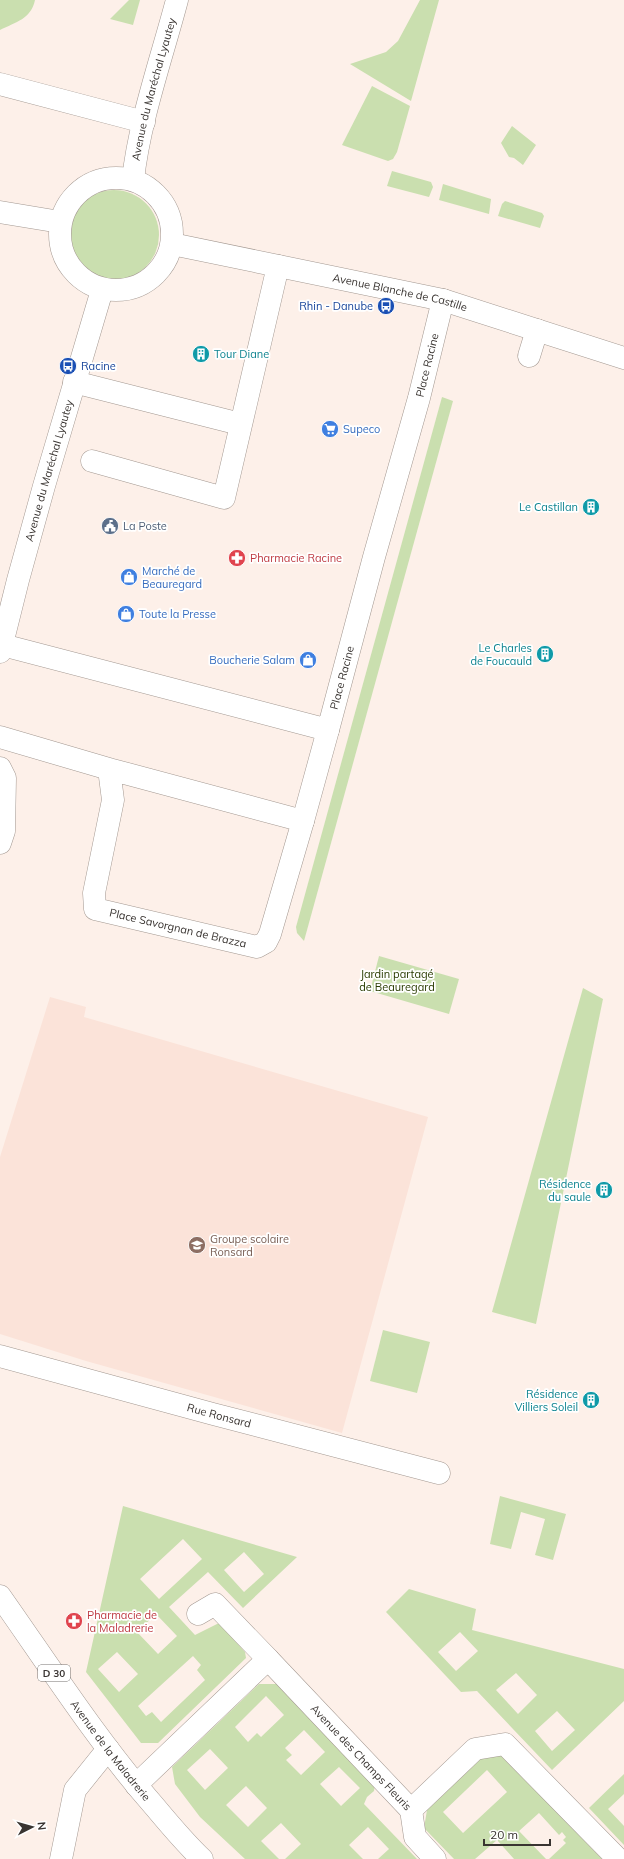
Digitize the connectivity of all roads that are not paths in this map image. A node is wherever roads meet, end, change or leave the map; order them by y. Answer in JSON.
{"nodes":[{"id":1,"x":177,"y":0,"type":"edge"},
{"id":2,"x":0,"y":84,"type":"edge"},
{"id":3,"x":144,"y":122,"type":"junction"},
{"id":4,"x":133,"y":180,"type":"junction"},
{"id":5,"x":0,"y":212,"type":"edge"},
{"id":6,"x":60,"y":222,"type":"junction"},
{"id":7,"x":172,"y":244,"type":"junction"},
{"id":8,"x":278,"y":266,"type":"junction"},
{"id":9,"x":102,"y":290,"type":"junction"},
{"id":10,"x":443,"y":300,"type":"junction"},
{"id":11,"x":537,"y":330,"type":"junction"},
{"id":12,"x":530,"y":356,"type":"dead end"},
{"id":13,"x":624,"y":358,"type":"edge"},
{"id":14,"x":74,"y":382,"type":"junction"},
{"id":15,"x":240,"y":424,"type":"junction"},
{"id":16,"x":92,"y":461,"type":"dead end"},
{"id":17,"x":1,"y":648,"type":"edge"},
{"id":18,"x":328,"y":730,"type":"junction"},
{"id":19,"x":0,"y":737,"type":"edge"},
{"id":20,"x":0,"y":768,"type":"edge"},
{"id":21,"x":109,"y":769,"type":"junction"},
{"id":22,"x":303,"y":821,"type":"junction"},
{"id":23,"x":0,"y":843,"type":"edge"},
{"id":24,"x":0,"y":1356,"type":"edge"},
{"id":25,"x":439,"y":1473,"type":"dead end"},
{"id":26,"x":0,"y":1596,"type":"edge"},
{"id":27,"x":198,"y":1614,"type":"dead end"},
{"id":28,"x":268,"y":1659,"type":"junction"},
{"id":29,"x":108,"y":1749,"type":"junction"},
{"id":30,"x":136,"y":1785,"type":"junction"},
{"id":31,"x":411,"y":1810,"type":"junction"},
{"id":32,"x":61,"y":1859,"type":"edge"},
{"id":33,"x":202,"y":1859,"type":"edge"},
{"id":34,"x":435,"y":1859,"type":"edge"},
{"id":35,"x":618,"y":1859,"type":"edge"}],
"edges":[{"from":1,"to":3,"type":"street","name":"Avenue du Maréchal Lyautey"},
{"from":2,"to":3,"type":"street"},
{"from":3,"to":4,"type":"street","name":"Avenue du Maréchal Lyautey"},
{"from":4,"to":6,"type":"street"},
{"from":4,"to":7,"type":"street"},
{"from":5,"to":6,"type":"street"},
{"from":6,"to":9,"type":"street"},
{"from":7,"to":8,"type":"street","name":"Avenue Blanche de Castille"},
{"from":7,"to":9,"type":"street"},
{"from":8,"to":10,"type":"street","name":"Avenue Blanche de Castille"},
{"from":8,"to":15,"type":"street"},
{"from":9,"to":14,"type":"street","name":"Avenue du Maréchal Lyautey"},
{"from":10,"to":11,"type":"street","name":"Avenue Blanche de Castille"},
{"from":10,"to":18,"type":"street","name":"Place Racine"},
{"from":11,"to":12,"type":"street"},
{"from":11,"to":13,"type":"street","name":"Avenue Blanche de Castille"},
{"from":14,"to":15,"type":"street"},
{"from":14,"to":17,"type":"street","name":"Avenue du Maréchal Lyautey"},
{"from":15,"to":16,"type":"street"},
{"from":17,"to":18,"type":"street"},
{"from":18,"to":22,"type":"street","name":"Place Racine"},
{"from":19,"to":21,"type":"street"},
{"from":20,"to":23,"type":"street"},
{"from":21,"to":22,"type":"street"},
{"from":21,"to":22,"type":"street","name":"Place Savorgnan de Brazza"},
{"from":24,"to":25,"type":"street","name":"Rue Ronsard"},
{"from":26,"to":29,"type":"street","name":"Avenue de la Maladrerie","number":"D 30"},
{"from":27,"to":28,"type":"street","name":"Avenue des Champs Fleuris"},
{"from":28,"to":30,"type":"street"},
{"from":28,"to":31,"type":"street","name":"Avenue des Champs Fleuris"},
{"from":29,"to":30,"type":"street","name":"Avenue de la Maladrerie","number":"D 30"},
{"from":29,"to":32,"type":"street"},
{"from":30,"to":33,"type":"street","name":"Avenue de la Maladrerie","number":"D 30"},
{"from":31,"to":34,"type":"street"},
{"from":31,"to":35,"type":"street","name":"Avenue des Champs Fleuris"}]}
